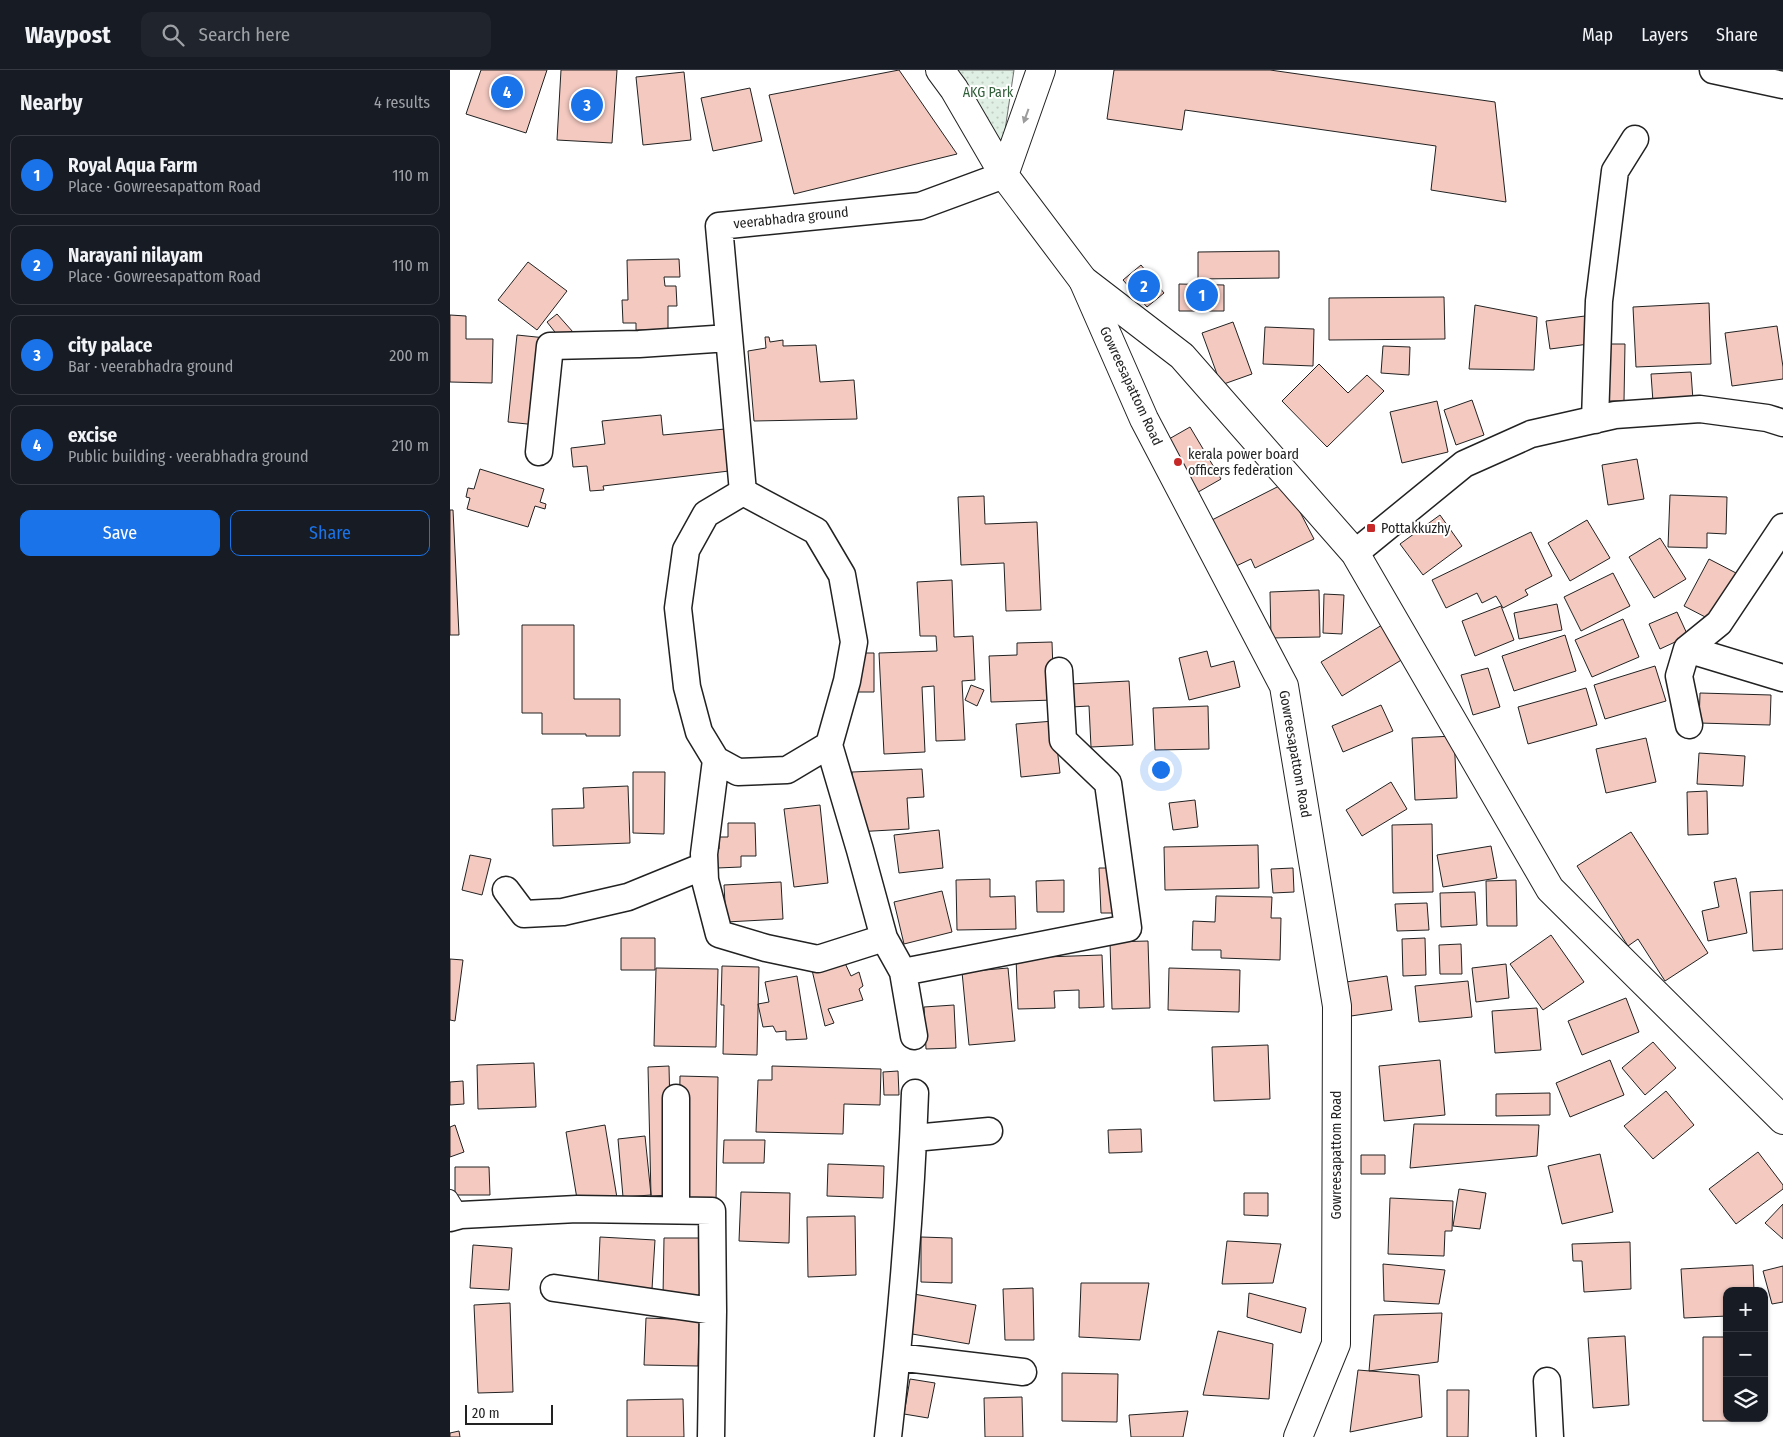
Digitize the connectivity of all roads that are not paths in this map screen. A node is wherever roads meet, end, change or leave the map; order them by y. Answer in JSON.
{"nodes":[{"id":1,"x":940,"y":70,"type":"edge"},
{"id":2,"x":1042,"y":70,"type":"edge"},
{"id":3,"x":1713,"y":70,"type":"edge"},
{"id":4,"x":1783,"y":85,"type":"edge"},
{"id":5,"x":1635,"y":139,"type":"dead end"},
{"id":6,"x":1004,"y":175,"type":"junction"},
{"id":7,"x":1083,"y":280,"type":"junction"},
{"id":8,"x":729,"y":338,"type":"junction"},
{"id":9,"x":1595,"y":420,"type":"junction"},
{"id":10,"x":1783,"y":423,"type":"edge"},
{"id":11,"x":539,"y":452,"type":"dead end"},
{"id":12,"x":743,"y":492,"type":"junction"},
{"id":13,"x":1783,"y":527,"type":"edge"},
{"id":14,"x":1355,"y":553,"type":"junction"},
{"id":15,"x":1687,"y":649,"type":"junction"},
{"id":16,"x":1059,"y":672,"type":"dead end"},
{"id":17,"x":1783,"y":678,"type":"edge"},
{"id":18,"x":1689,"y":724,"type":"dead end"},
{"id":19,"x":829,"y":746,"type":"junction"},
{"id":20,"x":716,"y":760,"type":"junction"},
{"id":21,"x":704,"y":866,"type":"junction"},
{"id":22,"x":506,"y":890,"type":"dead end"},
{"id":23,"x":884,"y":938,"type":"junction"},
{"id":24,"x":903,"y":972,"type":"junction"},
{"id":25,"x":914,"y":1036,"type":"dead end"},
{"id":26,"x":915,"y":1093,"type":"dead end"},
{"id":27,"x":676,"y":1098,"type":"dead end"},
{"id":28,"x":1783,"y":1120,"type":"edge"},
{"id":29,"x":989,"y":1131,"type":"dead end"},
{"id":30,"x":914,"y":1138,"type":"junction"},
{"id":31,"x":454,"y":1210,"type":"edge"},
{"id":32,"x":676,"y":1210,"type":"junction"},
{"id":33,"x":554,"y":1288,"type":"dead end"},
{"id":34,"x":713,"y":1311,"type":"junction"},
{"id":35,"x":897,"y":1357,"type":"junction"},
{"id":36,"x":1023,"y":1372,"type":"dead end"},
{"id":37,"x":1547,"y":1381,"type":"dead end"},
{"id":38,"x":710,"y":1437,"type":"edge"},
{"id":39,"x":888,"y":1437,"type":"edge"},
{"id":40,"x":1298,"y":1437,"type":"edge"},
{"id":41,"x":1550,"y":1437,"type":"edge"}],
"edges":[{"from":1,"to":6,"type":"main road","name":"Gowreesapattom Road"},
{"from":2,"to":6,"type":"main road","one_way":true},
{"from":3,"to":4,"type":"street"},
{"from":5,"to":9,"type":"street"},
{"from":6,"to":7,"type":"main road","name":"Gowreesapattom Road"},
{"from":6,"to":8,"type":"street","name":"veerabhadra ground"},
{"from":7,"to":14,"type":"main road"},
{"from":7,"to":40,"type":"main road","name":"Gowreesapattom Road"},
{"from":8,"to":11,"type":"street"},
{"from":8,"to":12,"type":"street","name":"veerabhadra ground"},
{"from":9,"to":10,"type":"street"},
{"from":9,"to":14,"type":"street"},
{"from":12,"to":19,"type":"street"},
{"from":12,"to":20,"type":"street"},
{"from":13,"to":15,"type":"street"},
{"from":14,"to":28,"type":"main road"},
{"from":15,"to":17,"type":"street"},
{"from":15,"to":18,"type":"street"},
{"from":16,"to":24,"type":"street"},
{"from":19,"to":20,"type":"street"},
{"from":19,"to":23,"type":"street"},
{"from":20,"to":21,"type":"street"},
{"from":21,"to":22,"type":"street"},
{"from":21,"to":23,"type":"street"},
{"from":23,"to":24,"type":"street"},
{"from":24,"to":25,"type":"street"},
{"from":26,"to":30,"type":"street"},
{"from":27,"to":32,"type":"street"},
{"from":29,"to":30,"type":"street"},
{"from":30,"to":35,"type":"street"},
{"from":31,"to":32,"type":"street"},
{"from":32,"to":34,"type":"street"},
{"from":33,"to":34,"type":"street"},
{"from":34,"to":38,"type":"street"},
{"from":35,"to":36,"type":"street"},
{"from":35,"to":39,"type":"street"},
{"from":37,"to":41,"type":"street"}]}
